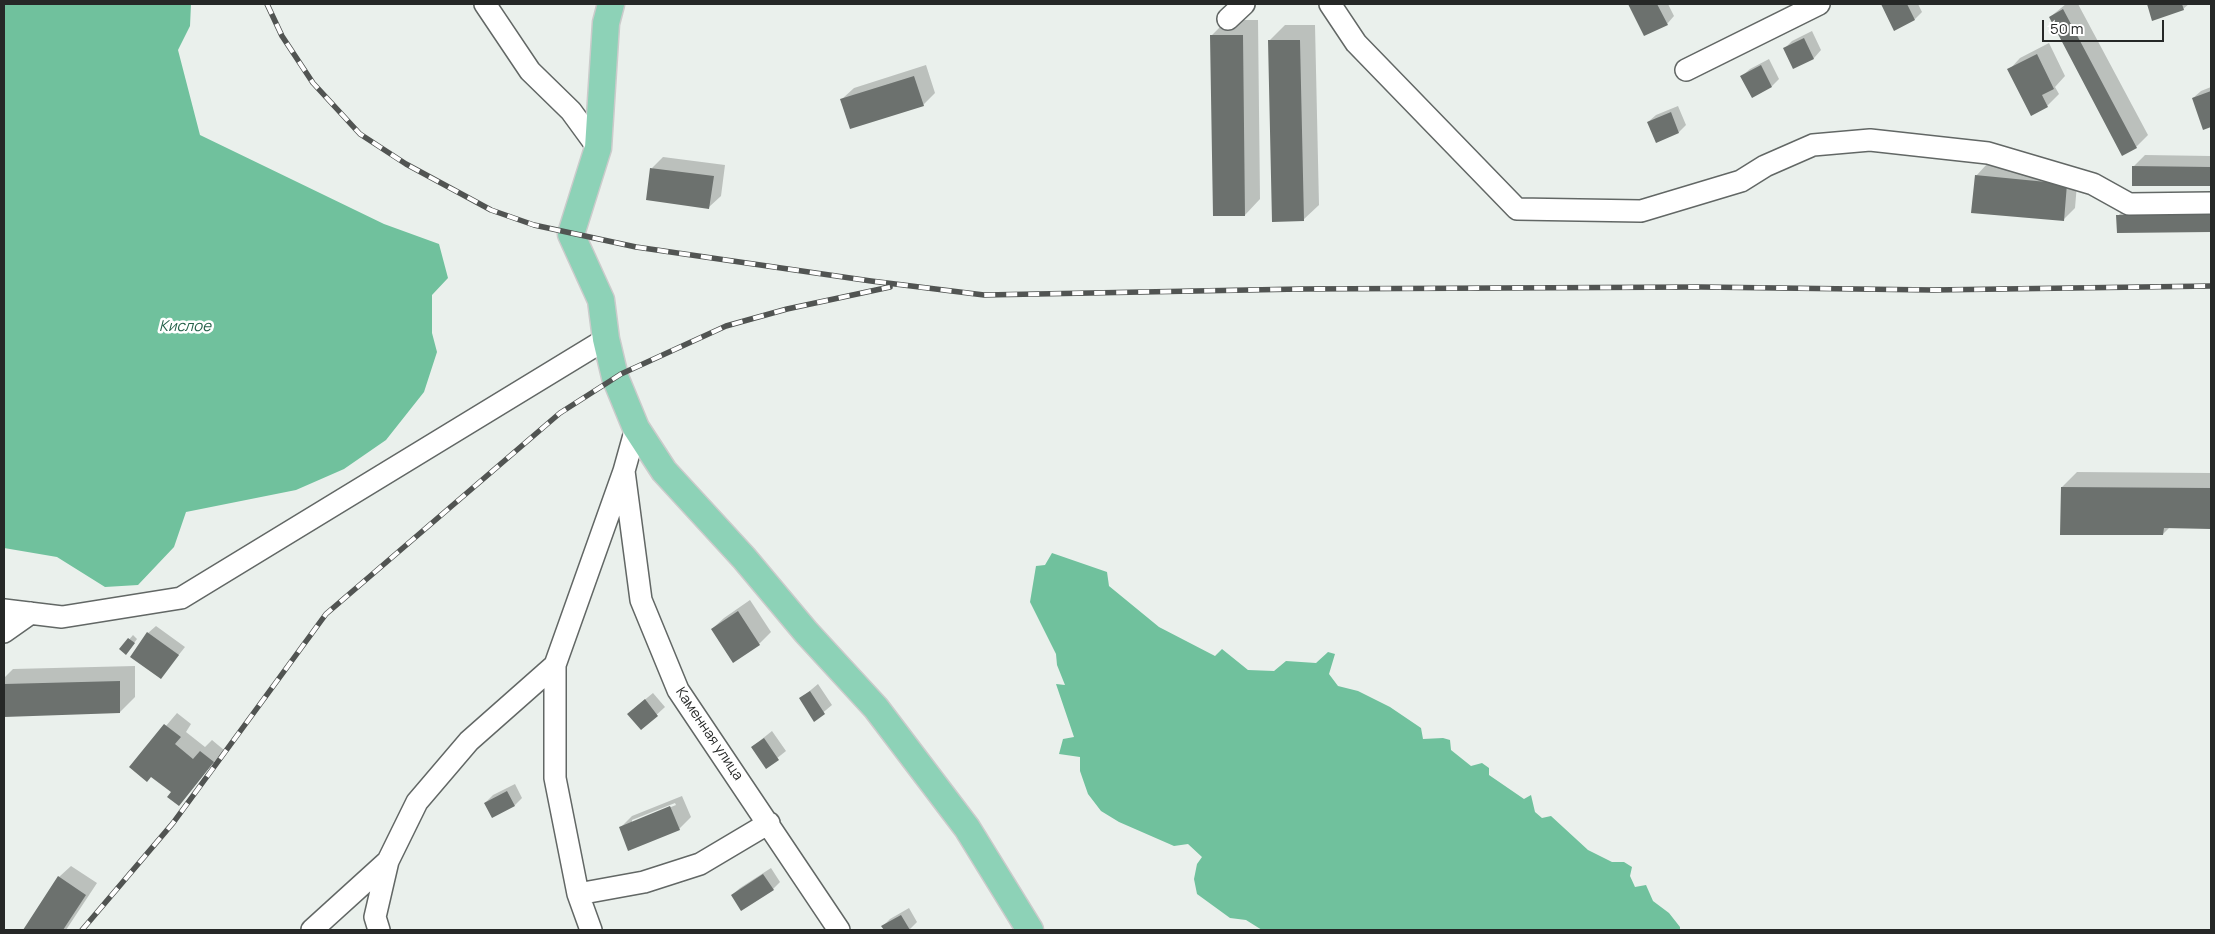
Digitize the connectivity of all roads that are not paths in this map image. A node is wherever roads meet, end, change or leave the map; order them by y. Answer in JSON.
{"nodes":[{"id":1,"x":485,"y":4,"type":"edge"},
{"id":2,"x":611,"y":4,"type":"edge"},
{"id":3,"x":1244,"y":4,"type":"edge"},
{"id":4,"x":1330,"y":4,"type":"edge"},
{"id":5,"x":1819,"y":4,"type":"edge"},
{"id":6,"x":1228,"y":19,"type":"dead end"},
{"id":7,"x":1686,"y":70,"type":"dead end"},
{"id":8,"x":598,"y":148,"type":"junction"},
{"id":9,"x":2211,"y":203,"type":"edge"},
{"id":10,"x":606,"y":339,"type":"junction"},
{"id":11,"x":636,"y":428,"type":"junction"},
{"id":12,"x":624,"y":471,"type":"junction"},
{"id":13,"x":4,"y":610,"type":"edge"},
{"id":14,"x":31,"y":613,"type":"junction"},
{"id":15,"x":4,"y":632,"type":"edge"},
{"id":16,"x":554,"y":665,"type":"junction"},
{"id":17,"x":769,"y":823,"type":"junction"},
{"id":18,"x":388,"y":861,"type":"junction"},
{"id":19,"x":578,"y":894,"type":"junction"},
{"id":20,"x":312,"y":930,"type":"edge"},
{"id":21,"x":379,"y":930,"type":"edge"},
{"id":22,"x":591,"y":930,"type":"edge"},
{"id":23,"x":839,"y":930,"type":"edge"},
{"id":24,"x":1030,"y":930,"type":"edge"}],
"edges":[{"from":1,"to":8,"type":"street"},
{"from":2,"to":8,"type":"main road"},
{"from":3,"to":6,"type":"street"},
{"from":4,"to":9,"type":"street"},
{"from":5,"to":7,"type":"street"},
{"from":8,"to":10,"type":"main road"},
{"from":10,"to":11,"type":"main road"},
{"from":10,"to":14,"type":"street"},
{"from":11,"to":12,"type":"street","name":"Каменная улица"},
{"from":11,"to":24,"type":"main road"},
{"from":12,"to":16,"type":"street"},
{"from":12,"to":17,"type":"street","name":"Каменная улица"},
{"from":13,"to":14,"type":"street"},
{"from":14,"to":15,"type":"street"},
{"from":16,"to":18,"type":"street"},
{"from":16,"to":19,"type":"street"},
{"from":17,"to":19,"type":"street"},
{"from":17,"to":23,"type":"street","name":"Каменная улица"},
{"from":18,"to":20,"type":"street"},
{"from":18,"to":21,"type":"street"},
{"from":19,"to":22,"type":"street"}]}
